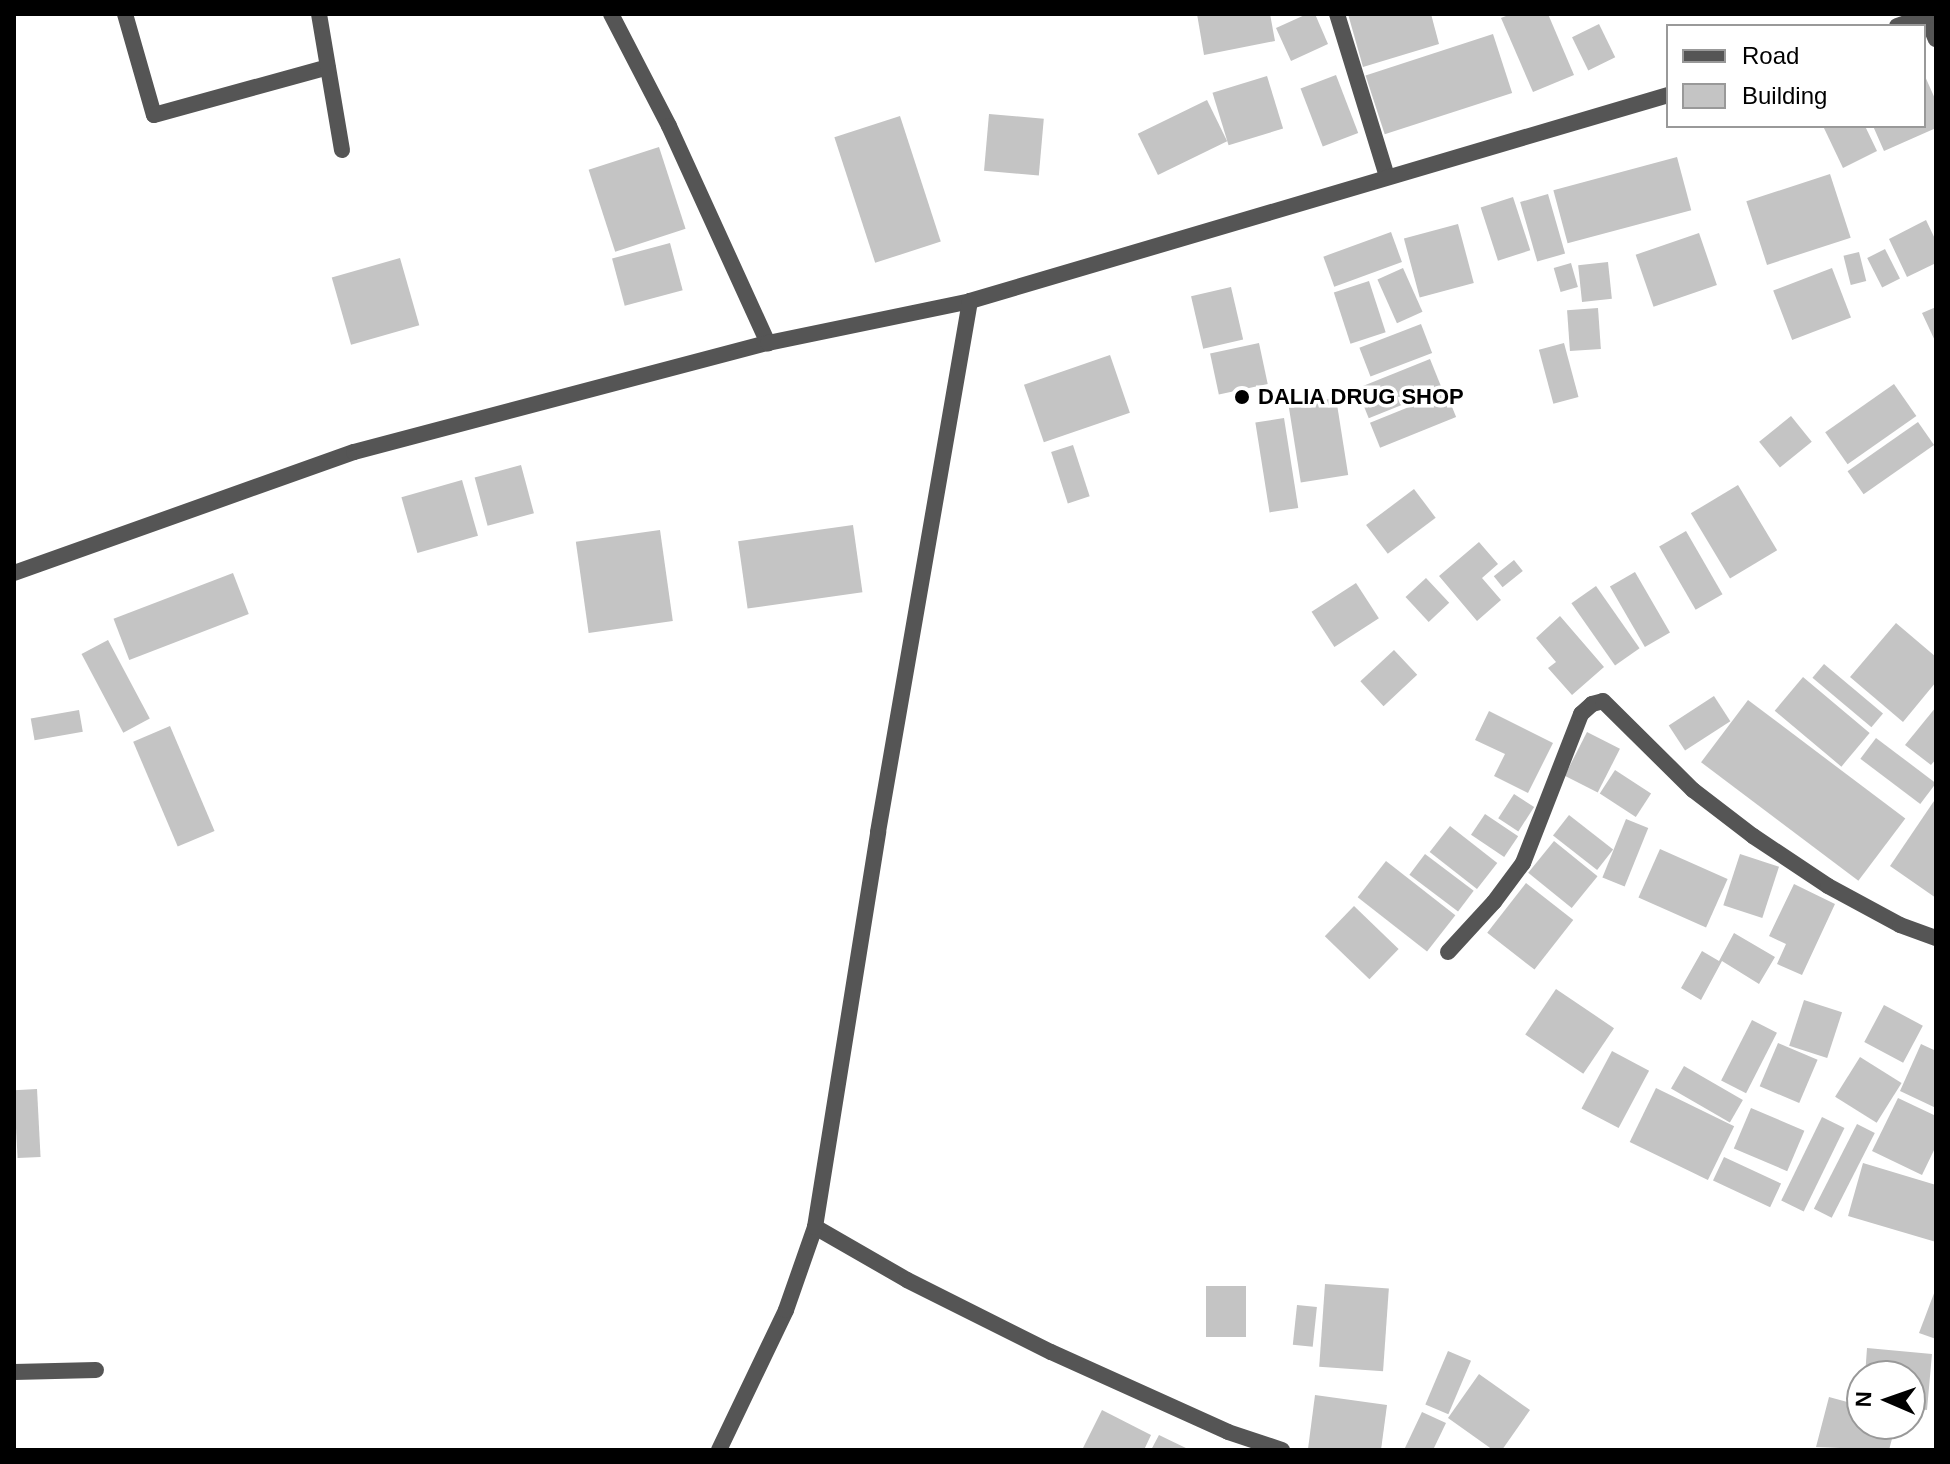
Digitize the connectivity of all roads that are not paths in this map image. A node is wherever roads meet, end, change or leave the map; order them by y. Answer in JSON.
{"nodes":[{"id":1,"x":125,"y":14,"type":"edge"},
{"id":2,"x":319,"y":14,"type":"edge"},
{"id":3,"x":611,"y":14,"type":"edge"},
{"id":4,"x":1337,"y":14,"type":"edge"},
{"id":5,"x":1929,"y":15,"type":"edge"},
{"id":6,"x":1903,"y":24,"type":"edge"},
{"id":7,"x":1936,"y":39,"type":"edge"},
{"id":8,"x":328,"y":67,"type":"junction"},
{"id":9,"x":1666,"y":96,"type":"edge"},
{"id":10,"x":342,"y":150,"type":"dead end"},
{"id":11,"x":1387,"y":177,"type":"junction"},
{"id":12,"x":970,"y":301,"type":"junction"},
{"id":13,"x":768,"y":343,"type":"junction"},
{"id":14,"x":14,"y":573,"type":"edge"},
{"id":15,"x":1936,"y":938,"type":"edge"},
{"id":16,"x":1448,"y":952,"type":"dead end"},
{"id":17,"x":815,"y":1227,"type":"junction"},
{"id":18,"x":96,"y":1370,"type":"dead end"},
{"id":19,"x":14,"y":1372,"type":"edge"},
{"id":20,"x":719,"y":1450,"type":"edge"},
{"id":21,"x":1282,"y":1450,"type":"edge"}],
"edges":[{"from":1,"to":8,"type":"street"},
{"from":2,"to":8,"type":"street"},
{"from":3,"to":13,"type":"street"},
{"from":4,"to":11,"type":"street"},
{"from":5,"to":6,"type":"street"},
{"from":5,"to":7,"type":"street"},
{"from":8,"to":10,"type":"street"},
{"from":9,"to":11,"type":"street"},
{"from":11,"to":12,"type":"street"},
{"from":12,"to":13,"type":"street"},
{"from":12,"to":17,"type":"street"},
{"from":13,"to":14,"type":"street"},
{"from":15,"to":16,"type":"street"},
{"from":17,"to":20,"type":"street"},
{"from":17,"to":21,"type":"street"},
{"from":18,"to":19,"type":"street"}]}
